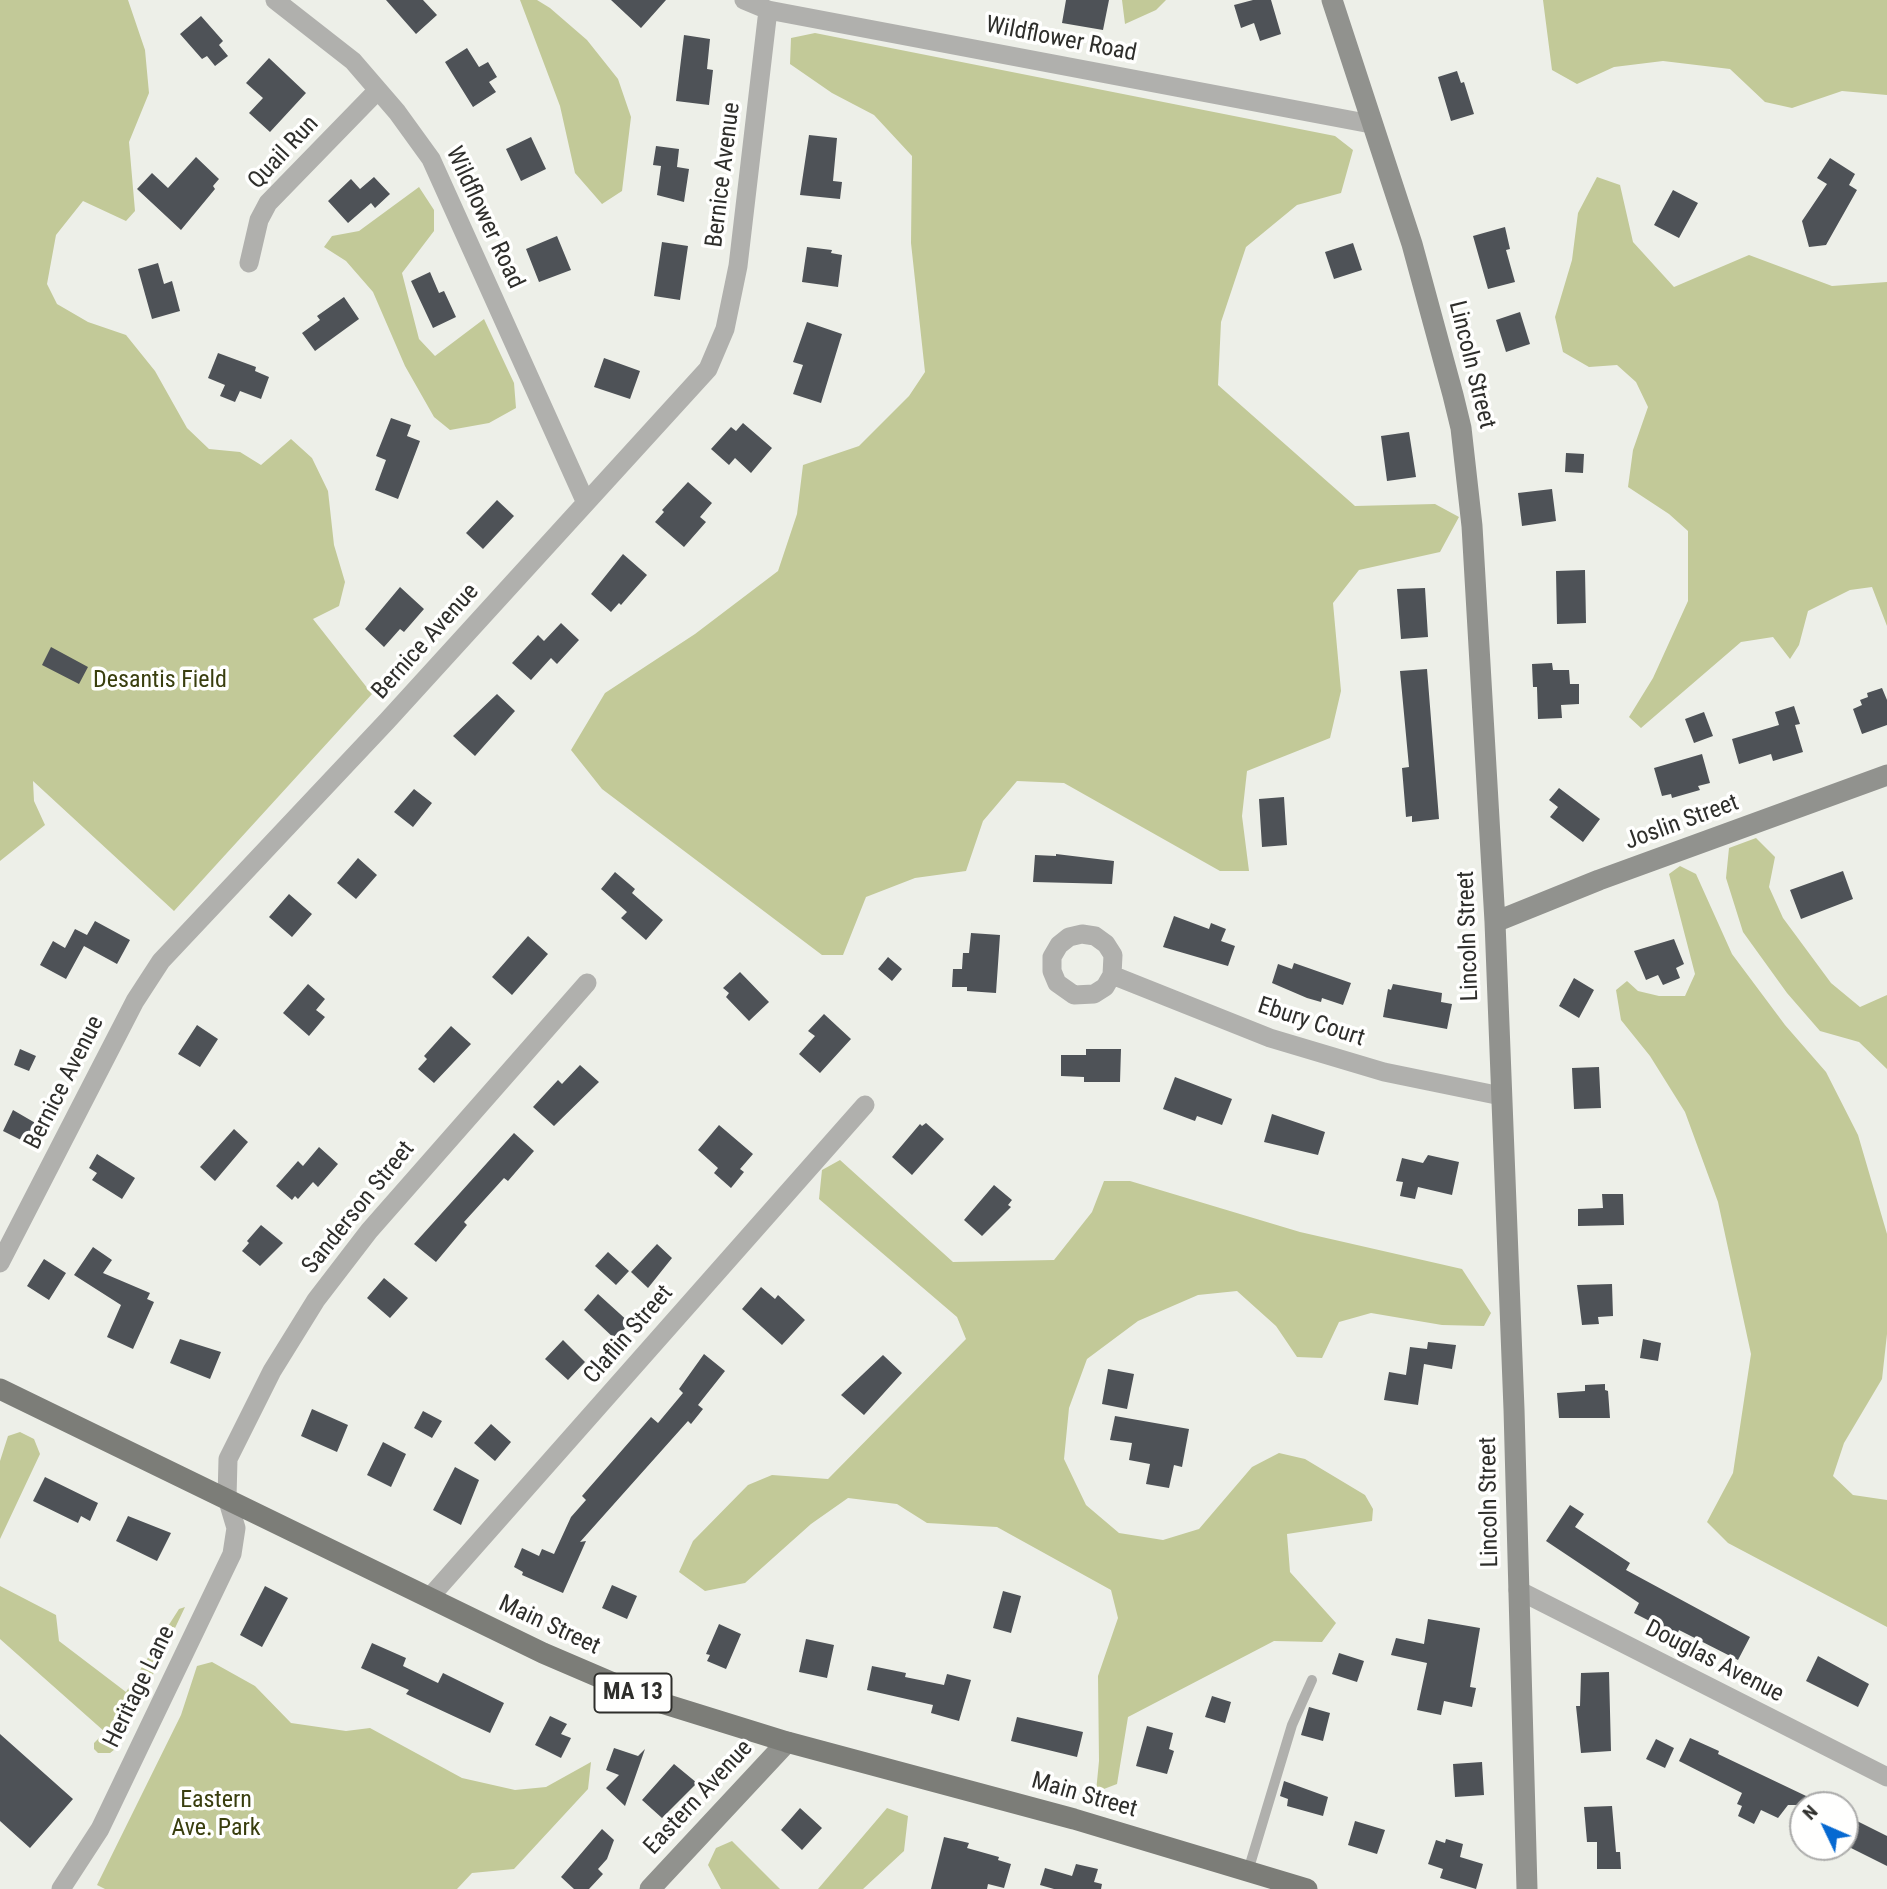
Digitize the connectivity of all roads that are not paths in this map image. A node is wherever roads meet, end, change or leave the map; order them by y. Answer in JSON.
{"nodes":[{"id":1,"x":275,"y":0,"type":"edge"},
{"id":2,"x":744,"y":0,"type":"edge"},
{"id":3,"x":1332,"y":0,"type":"edge"},
{"id":4,"x":768,"y":10,"type":"junction"},
{"id":5,"x":379,"y":90,"type":"junction"},
{"id":6,"x":1371,"y":124,"type":"junction"},
{"id":7,"x":249,"y":263,"type":"dead end"},
{"id":8,"x":586,"y":503,"type":"junction"},
{"id":9,"x":1887,"y":775,"type":"edge"},
{"id":10,"x":1495,"y":922,"type":"junction"},
{"id":11,"x":1112,"y":975,"type":"dead end"},
{"id":12,"x":587,"y":983,"type":"dead end"},
{"id":13,"x":1502,"y":1096,"type":"junction"},
{"id":14,"x":865,"y":1105,"type":"dead end"},
{"id":15,"x":0,"y":1263,"type":"edge"},
{"id":16,"x":0,"y":1389,"type":"edge"},
{"id":17,"x":227,"y":1498,"type":"junction"},
{"id":18,"x":1518,"y":1590,"type":"junction"},
{"id":19,"x":430,"y":1597,"type":"junction"},
{"id":20,"x":1311,"y":1680,"type":"dead end"},
{"id":21,"x":787,"y":1742,"type":"junction"},
{"id":22,"x":1887,"y":1777,"type":"edge"},
{"id":23,"x":1248,"y":1871,"type":"junction"},
{"id":24,"x":61,"y":1889,"type":"edge"},
{"id":25,"x":650,"y":1889,"type":"edge"},
{"id":26,"x":1307,"y":1889,"type":"edge"},
{"id":27,"x":1527,"y":1889,"type":"edge"}],
"edges":[{"from":1,"to":5,"type":"street","name":"Wildflower Road"},
{"from":2,"to":4,"type":"street","name":"Wildflower Road"},
{"from":3,"to":6,"type":"street","name":"Lincoln Street"},
{"from":4,"to":6,"type":"street","name":"Wildflower Road"},
{"from":4,"to":8,"type":"street","name":"Bernice Avenue"},
{"from":5,"to":7,"type":"street","name":"Quail Run"},
{"from":5,"to":8,"type":"street","name":"Wildflower Road"},
{"from":6,"to":10,"type":"street","name":"Lincoln Street"},
{"from":8,"to":15,"type":"street","name":"Bernice Avenue"},
{"from":9,"to":10,"type":"street","name":"Joslin Street"},
{"from":10,"to":13,"type":"street","name":"Lincoln Street"},
{"from":11,"to":13,"type":"street","name":"Ebury Court"},
{"from":12,"to":17,"type":"street","name":"Sanderson Street"},
{"from":13,"to":18,"type":"street","name":"Lincoln Street"},
{"from":14,"to":19,"type":"street","name":"Claflin Street"},
{"from":16,"to":17,"type":"main road","name":"Main Street","number":"MA 13"},
{"from":17,"to":19,"type":"main road","name":"Main Street","number":"MA 13"},
{"from":17,"to":24,"type":"street","name":"Heritage Lane"},
{"from":18,"to":22,"type":"street","name":"Douglas Avenue"},
{"from":18,"to":27,"type":"street","name":"Lincoln Street"},
{"from":19,"to":21,"type":"main road","name":"Main Street","number":"MA 13"},
{"from":20,"to":23,"type":"lane"},
{"from":21,"to":23,"type":"main road","name":"Main Street","number":"MA 13"},
{"from":21,"to":25,"type":"street","name":"Eastern Avenue"},
{"from":23,"to":26,"type":"main road","name":"Main Street","number":"MA 13"}]}
